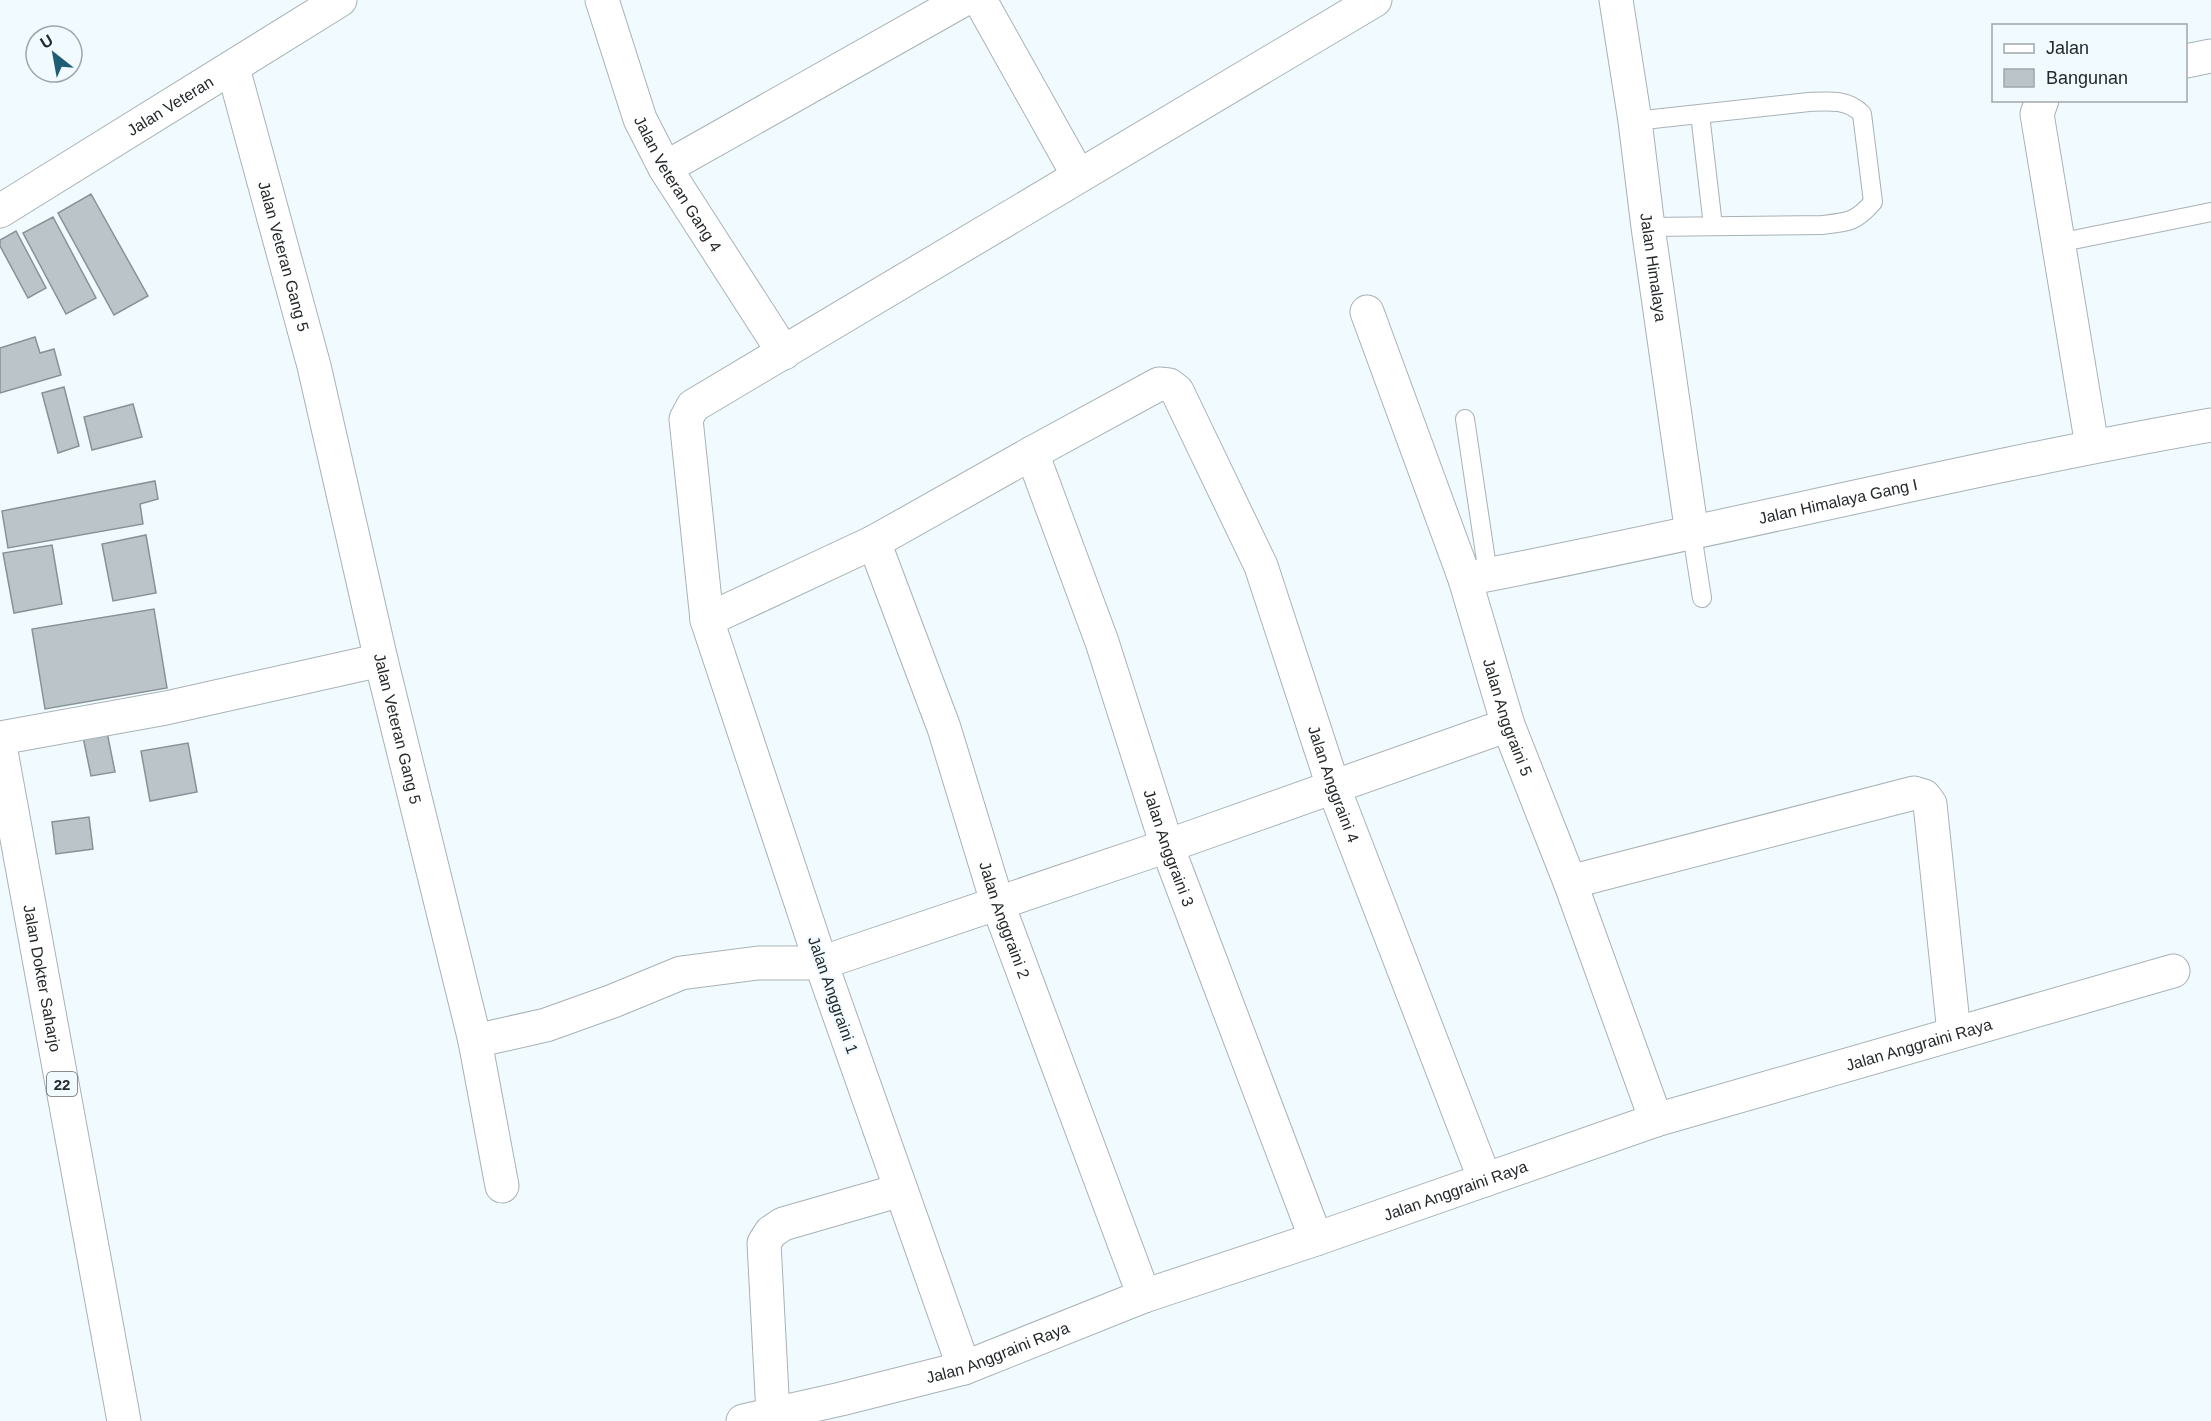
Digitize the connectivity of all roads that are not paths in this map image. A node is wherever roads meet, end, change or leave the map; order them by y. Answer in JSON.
{"nodes":[{"id":1,"x":340,"y":0,"type":"edge"},
{"id":2,"x":602,"y":0,"type":"edge"},
{"id":3,"x":963,"y":0,"type":"edge"},
{"id":4,"x":980,"y":0,"type":"edge"},
{"id":5,"x":1375,"y":0,"type":"edge"},
{"id":6,"x":1616,"y":0,"type":"edge"},
{"id":7,"x":2211,"y":56,"type":"edge"},
{"id":8,"x":2187,"y":61,"type":"edge"},
{"id":9,"x":233,"y":68,"type":"junction"},
{"id":10,"x":2041,"y":102,"type":"edge"},
{"id":11,"x":1700,"y":114,"type":"junction"},
{"id":12,"x":1635,"y":121,"type":"junction"},
{"id":13,"x":665,"y":168,"type":"junction"},
{"id":14,"x":1078,"y":175,"type":"junction"},
{"id":15,"x":0,"y":211,"type":"edge"},
{"id":16,"x":2211,"y":212,"type":"edge"},
{"id":17,"x":1713,"y":226,"type":"junction"},
{"id":18,"x":1648,"y":227,"type":"junction"},
{"id":19,"x":2058,"y":243,"type":"junction"},
{"id":20,"x":1367,"y":312,"type":"dead end"},
{"id":21,"x":784,"y":353,"type":"junction"},
{"id":22,"x":1465,"y":419,"type":"dead end"},
{"id":23,"x":2211,"y":425,"type":"edge"},
{"id":24,"x":2092,"y":446,"type":"junction"},
{"id":25,"x":1032,"y":453,"type":"junction"},
{"id":26,"x":1692,"y":534,"type":"junction"},
{"id":27,"x":874,"y":542,"type":"junction"},
{"id":28,"x":1477,"y":577,"type":"junction"},
{"id":29,"x":1701,"y":598,"type":"dead end"},
{"id":30,"x":707,"y":620,"type":"junction"},
{"id":31,"x":381,"y":660,"type":"junction"},
{"id":32,"x":1508,"y":725,"type":"junction"},
{"id":33,"x":0,"y":738,"type":"edge"},
{"id":34,"x":0,"y":746,"type":"edge"},
{"id":35,"x":1333,"y":786,"type":"junction"},
{"id":36,"x":1167,"y":846,"type":"junction"},
{"id":37,"x":1570,"y":882,"type":"junction"},
{"id":38,"x":997,"y":902,"type":"junction"},
{"id":39,"x":821,"y":963,"type":"junction"},
{"id":40,"x":2173,"y":971,"type":"dead end"},
{"id":41,"x":1954,"y":1033,"type":"junction"},
{"id":42,"x":475,"y":1041,"type":"junction"},
{"id":43,"x":1656,"y":1120,"type":"junction"},
{"id":44,"x":1485,"y":1180,"type":"junction"},
{"id":45,"x":502,"y":1186,"type":"dead end"},
{"id":46,"x":901,"y":1190,"type":"junction"},
{"id":47,"x":1316,"y":1239,"type":"junction"},
{"id":48,"x":1144,"y":1296,"type":"junction"},
{"id":49,"x":964,"y":1368,"type":"junction"},
{"id":50,"x":758,"y":1418,"type":"edge"},
{"id":51,"x":124,"y":1421,"type":"edge"}],
"edges":[{"from":1,"to":9,"type":"main road","name":"Jalan Veteran"},
{"from":2,"to":13,"type":"main road","name":"Jalan Veteran Gang 4"},
{"from":3,"to":13,"type":"main road"},
{"from":4,"to":14,"type":"main road"},
{"from":5,"to":14,"type":"main road"},
{"from":6,"to":12,"type":"main road","name":"Jalan Himalaya"},
{"from":7,"to":8,"type":"main road"},
{"from":9,"to":15,"type":"main road","name":"Jalan Veteran"},
{"from":9,"to":31,"type":"main road","name":"Jalan Veteran Gang 5"},
{"from":10,"to":19,"type":"main road"},
{"from":11,"to":12,"type":"lane"},
{"from":11,"to":17,"type":"lane"},
{"from":11,"to":17,"type":"lane"},
{"from":12,"to":18,"type":"main road","name":"Jalan Himalaya"},
{"from":13,"to":21,"type":"main road","name":"Jalan Veteran Gang 4"},
{"from":14,"to":21,"type":"main road"},
{"from":16,"to":19,"type":"lane"},
{"from":17,"to":18,"type":"lane"},
{"from":18,"to":26,"type":"main road","name":"Jalan Himalaya"},
{"from":19,"to":24,"type":"main road"},
{"from":20,"to":28,"type":"main road","name":"Jalan Anggraini 5"},
{"from":21,"to":30,"type":"main road","name":"Jalan Anggraini 1"},
{"from":22,"to":28,"type":"lane"},
{"from":23,"to":24,"type":"main road","name":"Jalan Himalaya Gang I"},
{"from":24,"to":26,"type":"main road","name":"Jalan Himalaya Gang I"},
{"from":25,"to":27,"type":"main road"},
{"from":25,"to":35,"type":"main road","name":"Jalan Anggraini 4"},
{"from":25,"to":36,"type":"main road","name":"Jalan Anggraini 3"},
{"from":26,"to":28,"type":"main road","name":"Jalan Himalaya Gang I"},
{"from":26,"to":29,"type":"lane"},
{"from":27,"to":30,"type":"main road"},
{"from":27,"to":38,"type":"main road","name":"Jalan Anggraini 2"},
{"from":28,"to":32,"type":"main road","name":"Jalan Anggraini 5"},
{"from":30,"to":39,"type":"main road","name":"Jalan Anggraini 1"},
{"from":31,"to":33,"type":"main road"},
{"from":31,"to":42,"type":"main road","name":"Jalan Veteran Gang 5"},
{"from":32,"to":35,"type":"main road"},
{"from":32,"to":37,"type":"main road","name":"Jalan Anggraini 5"},
{"from":34,"to":51,"type":"main road","name":"Jalan Dokter Saharjo","number":"22"},
{"from":35,"to":36,"type":"main road"},
{"from":35,"to":44,"type":"main road","name":"Jalan Anggraini 4"},
{"from":36,"to":38,"type":"main road"},
{"from":36,"to":47,"type":"main road","name":"Jalan Anggraini 3"},
{"from":37,"to":41,"type":"main road"},
{"from":37,"to":43,"type":"main road","name":"Jalan Anggraini 5"},
{"from":38,"to":39,"type":"main road"},
{"from":38,"to":48,"type":"main road","name":"Jalan Anggraini 2"},
{"from":39,"to":42,"type":"main road"},
{"from":39,"to":46,"type":"main road","name":"Jalan Anggraini 1"},
{"from":40,"to":41,"type":"main road","name":"Jalan Anggraini Raya"},
{"from":41,"to":43,"type":"main road","name":"Jalan Anggraini Raya"},
{"from":42,"to":45,"type":"main road","name":"Jalan Veteran Gang 5"},
{"from":43,"to":44,"type":"main road","name":"Jalan Anggraini Raya"},
{"from":44,"to":47,"type":"main road","name":"Jalan Anggraini Raya"},
{"from":46,"to":49,"type":"main road","name":"Jalan Anggraini 1"},
{"from":46,"to":50,"type":"main road"},
{"from":47,"to":48,"type":"main road","name":"Jalan Anggraini Raya"},
{"from":48,"to":49,"type":"main road","name":"Jalan Anggraini Raya"},
{"from":49,"to":50,"type":"main road","name":"Jalan Anggraini Raya"}]}
